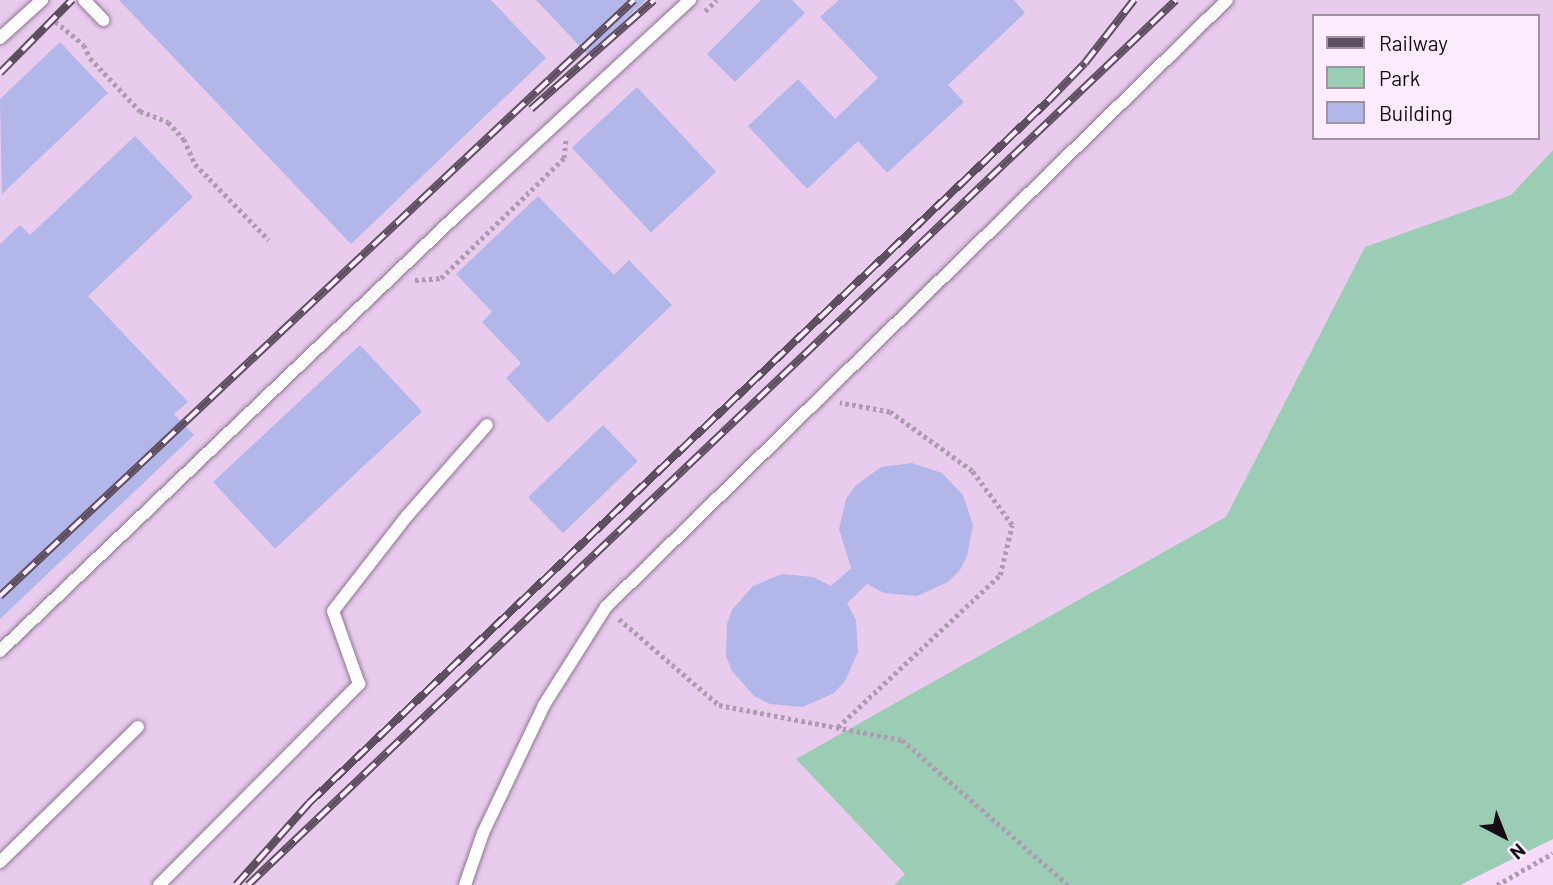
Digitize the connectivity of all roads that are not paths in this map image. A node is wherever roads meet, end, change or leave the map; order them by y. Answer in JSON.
{"nodes":[{"id":1,"x":84,"y":0,"type":"edge"},
{"id":2,"x":690,"y":0,"type":"edge"},
{"id":3,"x":1227,"y":0,"type":"edge"},
{"id":4,"x":40,"y":2,"type":"edge"},
{"id":5,"x":103,"y":20,"type":"dead end"},
{"id":6,"x":0,"y":38,"type":"edge"},
{"id":7,"x":487,"y":425,"type":"dead end"},
{"id":8,"x":0,"y":651,"type":"edge"},
{"id":9,"x":138,"y":727,"type":"dead end"},
{"id":10,"x":0,"y":862,"type":"edge"},
{"id":11,"x":159,"y":885,"type":"edge"},
{"id":12,"x":465,"y":885,"type":"edge"}],
"edges":[{"from":1,"to":5,"type":"lane"},
{"from":2,"to":8,"type":"lane"},
{"from":3,"to":12,"type":"lane"},
{"from":4,"to":6,"type":"lane"},
{"from":7,"to":11,"type":"lane"},
{"from":9,"to":10,"type":"lane"}]}
